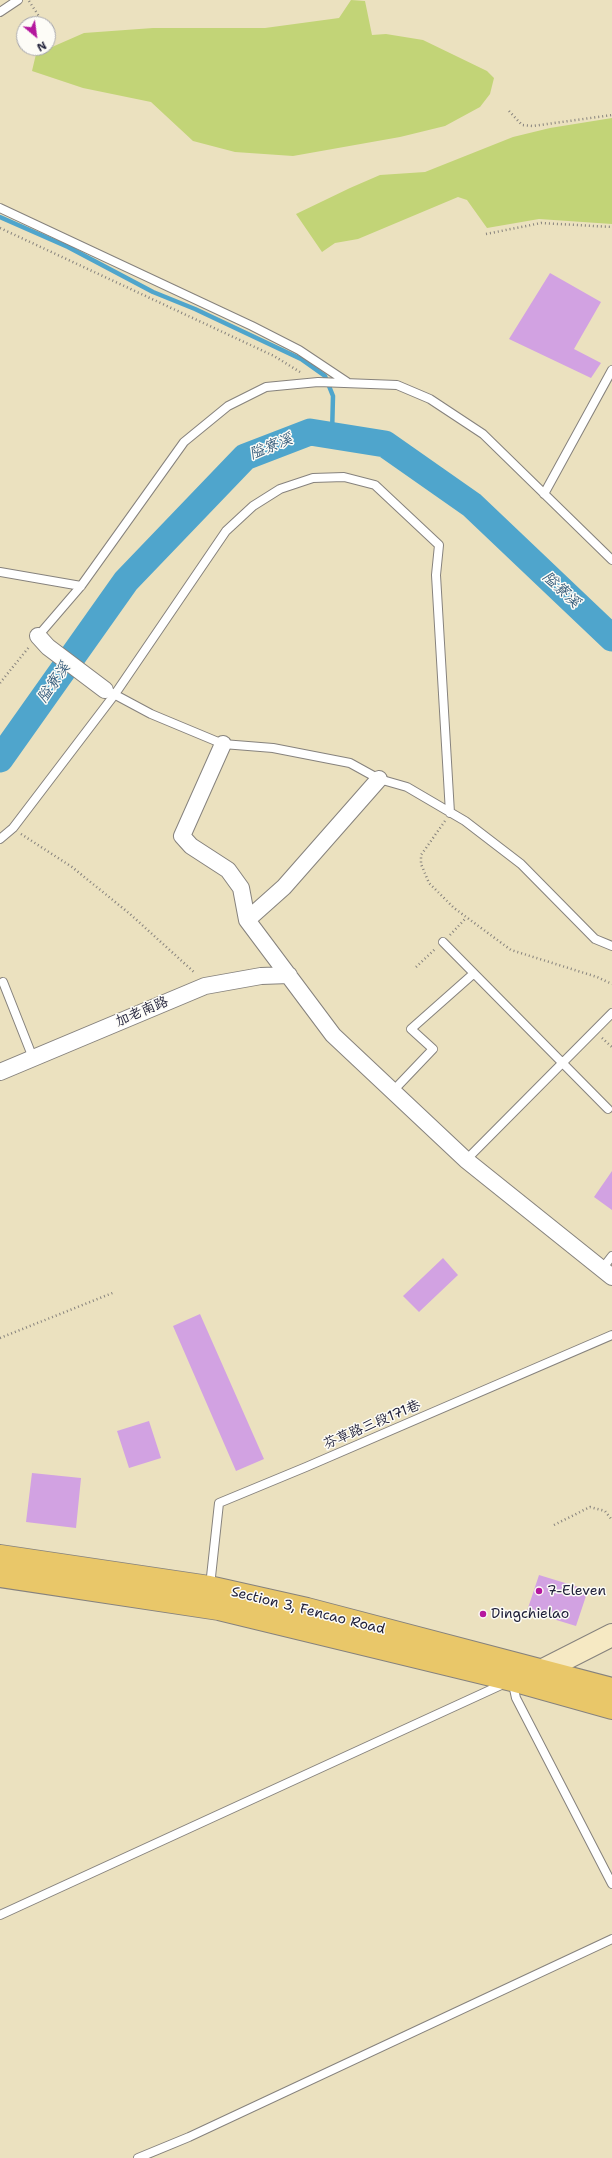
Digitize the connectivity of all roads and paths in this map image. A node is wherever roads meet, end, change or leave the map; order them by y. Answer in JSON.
{"nodes":[{"id":1,"x":18,"y":0,"type":"edge"},
{"id":2,"x":29,"y":0,"type":"edge"},
{"id":3,"x":0,"y":12,"type":"edge"},
{"id":4,"x":39,"y":16,"type":"edge"},
{"id":5,"x":509,"y":111,"type":"dead end"},
{"id":6,"x":612,"y":115,"type":"edge"},
{"id":7,"x":0,"y":208,"type":"edge"},
{"id":8,"x":612,"y":227,"type":"edge"},
{"id":9,"x":0,"y":228,"type":"edge"},
{"id":10,"x":486,"y":234,"type":"dead end"},
{"id":11,"x":612,"y":370,"type":"edge"},
{"id":12,"x":318,"y":382,"type":"junction"},
{"id":13,"x":347,"y":383,"type":"junction"},
{"id":14,"x":544,"y":494,"type":"junction"},
{"id":15,"x":612,"y":560,"type":"edge"},
{"id":16,"x":0,"y":572,"type":"edge"},
{"id":17,"x":81,"y":586,"type":"junction"},
{"id":18,"x":43,"y":641,"type":"junction"},
{"id":19,"x":0,"y":683,"type":"edge"},
{"id":20,"x":110,"y":692,"type":"junction"},
{"id":21,"x":223,"y":744,"type":"junction"},
{"id":22,"x":379,"y":779,"type":"junction"},
{"id":23,"x":450,"y":813,"type":"junction"},
{"id":24,"x":13,"y":828,"type":"junction"},
{"id":25,"x":0,"y":839,"type":"edge"},
{"id":26,"x":248,"y":920,"type":"junction"},
{"id":27,"x":443,"y":942,"type":"dead end"},
{"id":28,"x":612,"y":946,"type":"edge"},
{"id":29,"x":472,"y":974,"type":"junction"},
{"id":30,"x":290,"y":975,"type":"junction"},
{"id":31,"x":3,"y":982,"type":"dead end"},
{"id":32,"x":612,"y":984,"type":"edge"},
{"id":33,"x":205,"y":986,"type":"junction"},
{"id":34,"x":612,"y":1013,"type":"edge"},
{"id":35,"x":33,"y":1058,"type":"junction"},
{"id":36,"x":562,"y":1063,"type":"junction"},
{"id":37,"x":0,"y":1072,"type":"edge"},
{"id":38,"x":392,"y":1092,"type":"junction"},
{"id":39,"x":608,"y":1109,"type":"dead end"},
{"id":40,"x":466,"y":1160,"type":"junction"},
{"id":41,"x":612,"y":1256,"type":"edge"},
{"id":42,"x":607,"y":1273,"type":"edge"},
{"id":43,"x":115,"y":1292,"type":"dead end"},
{"id":44,"x":612,"y":1335,"type":"edge"},
{"id":45,"x":0,"y":1338,"type":"edge"},
{"id":46,"x":612,"y":1520,"type":"edge"},
{"id":47,"x":554,"y":1525,"type":"dead end"},
{"id":48,"x":0,"y":1556,"type":"edge"},
{"id":49,"x":0,"y":1576,"type":"edge"},
{"id":50,"x":209,"y":1587,"type":"junction"},
{"id":51,"x":612,"y":1635,"type":"edge"},
{"id":52,"x":543,"y":1670,"type":"junction"},
{"id":53,"x":512,"y":1680,"type":"junction"},
{"id":54,"x":612,"y":1689,"type":"edge"},
{"id":55,"x":612,"y":1708,"type":"edge"},
{"id":56,"x":612,"y":1884,"type":"edge"},
{"id":57,"x":0,"y":1916,"type":"edge"},
{"id":58,"x":612,"y":1940,"type":"edge"},
{"id":59,"x":138,"y":2158,"type":"edge"}],
"edges":[{"from":1,"to":3,"type":"lane"},
{"from":2,"to":4,"type":"path"},
{"from":5,"to":6,"type":"path"},
{"from":7,"to":13,"type":"lane"},
{"from":8,"to":10,"type":"path"},
{"from":9,"to":12,"type":"path"},
{"from":11,"to":14,"type":"lane"},
{"from":12,"to":13,"type":"lane"},
{"from":12,"to":17,"type":"lane"},
{"from":13,"to":14,"type":"lane"},
{"from":14,"to":15,"type":"lane"},
{"from":16,"to":17,"type":"lane"},
{"from":17,"to":18,"type":"lane"},
{"from":18,"to":19,"type":"path"},
{"from":18,"to":20,"type":"street"},
{"from":20,"to":21,"type":"lane"},
{"from":20,"to":23,"type":"lane"},
{"from":20,"to":24,"type":"lane"},
{"from":21,"to":22,"type":"lane"},
{"from":21,"to":26,"type":"street"},
{"from":22,"to":23,"type":"lane"},
{"from":22,"to":26,"type":"street"},
{"from":23,"to":28,"type":"lane"},
{"from":23,"to":32,"type":"path"},
{"from":24,"to":25,"type":"lane"},
{"from":24,"to":33,"type":"path"},
{"from":26,"to":30,"type":"street"},
{"from":27,"to":29,"type":"lane"},
{"from":29,"to":36,"type":"lane"},
{"from":29,"to":38,"type":"lane"},
{"from":30,"to":33,"type":"street","name":"加老南路"},
{"from":30,"to":38,"type":"street"},
{"from":31,"to":35,"type":"lane"},
{"from":33,"to":35,"type":"street","name":"加老南路"},
{"from":34,"to":36,"type":"lane"},
{"from":35,"to":37,"type":"street","name":"加老南路"},
{"from":36,"to":39,"type":"lane"},
{"from":36,"to":40,"type":"lane"},
{"from":38,"to":40,"type":"street"},
{"from":40,"to":42,"type":"street"},
{"from":41,"to":42,"type":"lane"},
{"from":43,"to":45,"type":"path"},
{"from":44,"to":50,"type":"lane","name":"芬草路三段171巷"},
{"from":46,"to":47,"type":"path"},
{"from":48,"to":50,"type":"main road","name":"Section 3, Fencao Road"},
{"from":49,"to":53,"type":"main road","name":"Section 3, Fencao Road"},
{"from":50,"to":52,"type":"main road","name":"Section 3, Fencao Road"},
{"from":51,"to":52,"type":"street"},
{"from":52,"to":53,"type":"street"},
{"from":52,"to":54,"type":"main road","name":"Section 3, Fencao Road"},
{"from":53,"to":55,"type":"main road","name":"Section 3, Fencao Road"},
{"from":53,"to":56,"type":"lane"},
{"from":53,"to":57,"type":"lane"},
{"from":58,"to":59,"type":"lane"}]}
